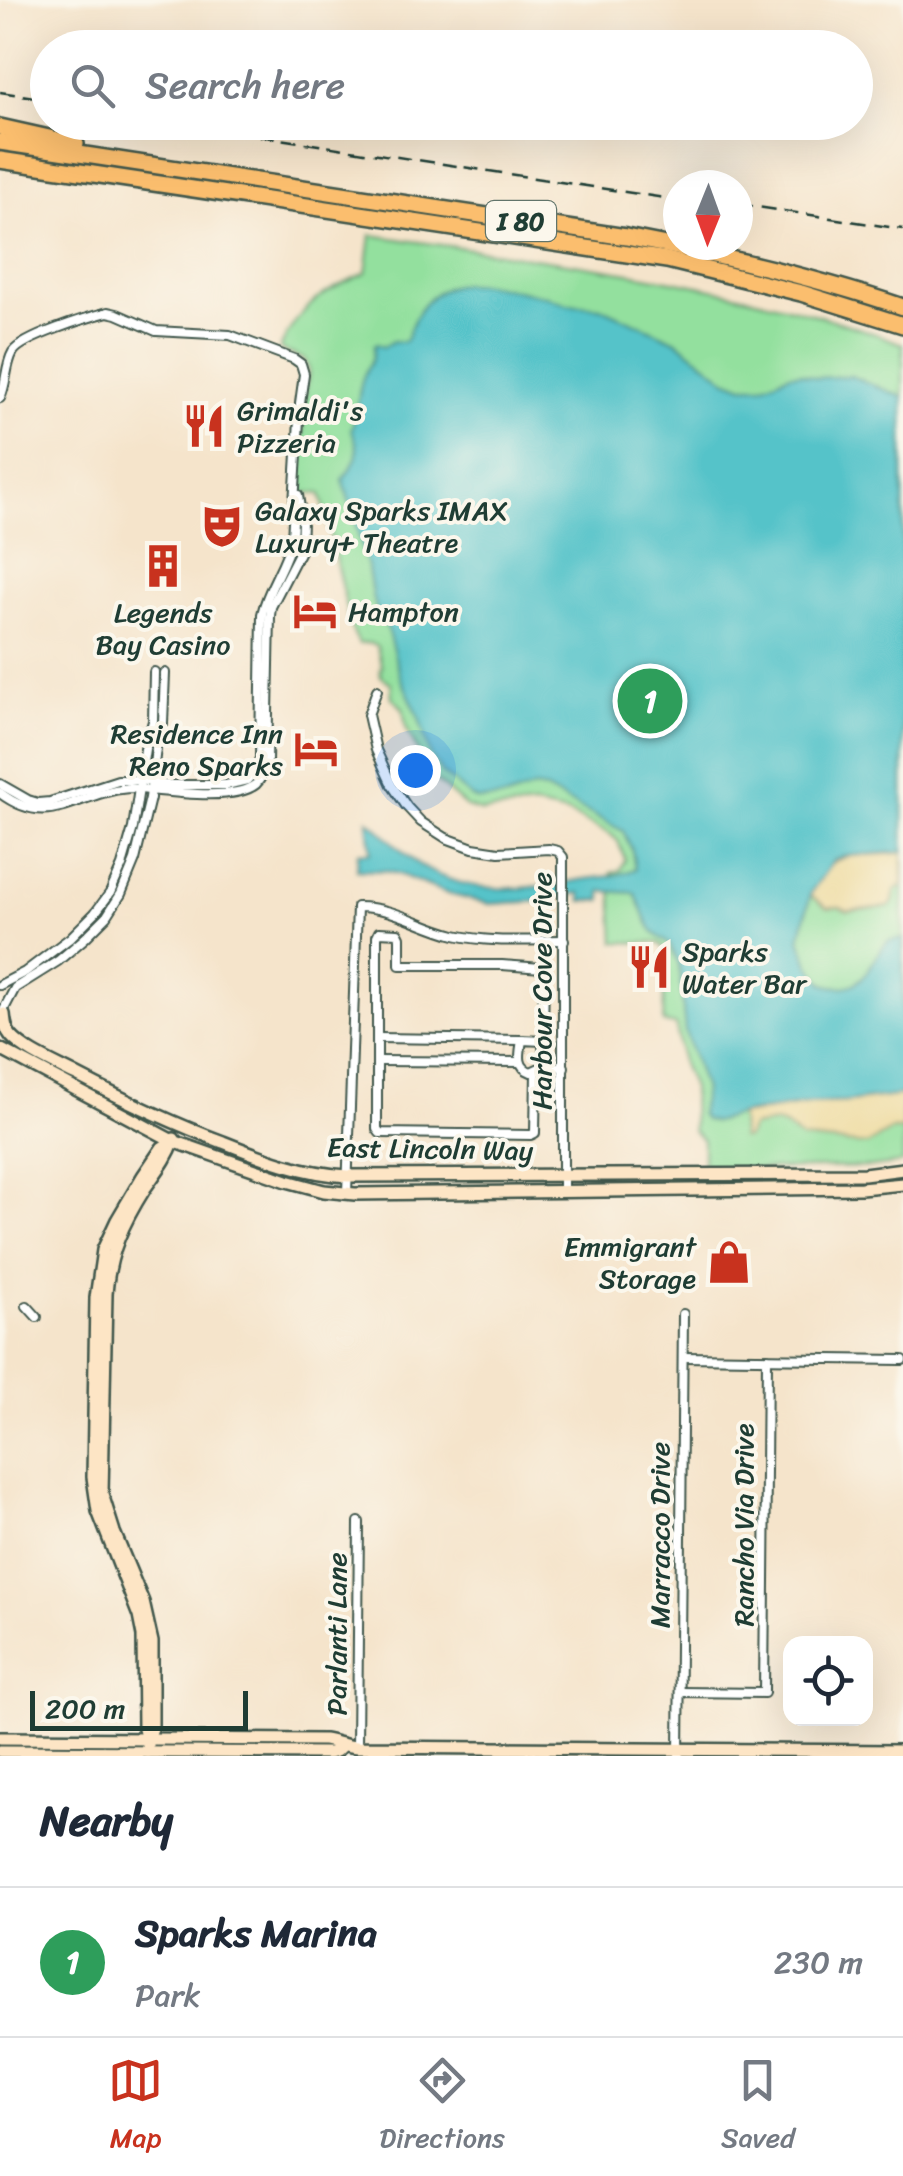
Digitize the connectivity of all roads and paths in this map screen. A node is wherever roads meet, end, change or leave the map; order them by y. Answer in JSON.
{"nodes":[{"id":1,"x":0,"y":128,"type":"edge"},
{"id":2,"x":30,"y":135,"type":"edge"},
{"id":3,"x":54,"y":140,"type":"edge"},
{"id":4,"x":0,"y":142,"type":"edge"},
{"id":5,"x":0,"y":160,"type":"edge"},
{"id":6,"x":132,"y":162,"type":"junction"},
{"id":7,"x":0,"y":168,"type":"edge"},
{"id":8,"x":132,"y":180,"type":"junction"},
{"id":9,"x":903,"y":307,"type":"edge"},
{"id":10,"x":903,"y":325,"type":"edge"},
{"id":11,"x":0,"y":398,"type":"edge"},
{"id":12,"x":296,"y":486,"type":"junction"},
{"id":13,"x":154,"y":672,"type":"dead end"},
{"id":14,"x":164,"y":673,"type":"dead end"},
{"id":15,"x":265,"y":676,"type":"junction"},
{"id":16,"x":377,"y":690,"type":"dead end"},
{"id":17,"x":158,"y":722,"type":"junction"},
{"id":18,"x":0,"y":782,"type":"edge"},
{"id":19,"x":140,"y":784,"type":"junction"},
{"id":20,"x":152,"y":786,"type":"junction"},
{"id":21,"x":0,"y":793,"type":"edge"},
{"id":22,"x":27,"y":804,"type":"junction"},
{"id":23,"x":564,"y":940,"type":"junction"},
{"id":24,"x":377,"y":965,"type":"junction"},
{"id":25,"x":400,"y":965,"type":"junction"},
{"id":26,"x":0,"y":984,"type":"edge"},
{"id":27,"x":2,"y":1011,"type":"edge"},
{"id":28,"x":377,"y":1038,"type":"junction"},
{"id":29,"x":522,"y":1040,"type":"junction"},
{"id":30,"x":543,"y":1042,"type":"junction"},
{"id":31,"x":0,"y":1048,"type":"edge"},
{"id":32,"x":352,"y":1049,"type":"junction"},
{"id":33,"x":377,"y":1050,"type":"junction"},
{"id":34,"x":377,"y":1061,"type":"junction"},
{"id":35,"x":520,"y":1062,"type":"junction"},
{"id":36,"x":564,"y":1067,"type":"junction"},
{"id":37,"x":540,"y":1068,"type":"junction"},
{"id":38,"x":180,"y":1126,"type":"junction"},
{"id":39,"x":174,"y":1141,"type":"junction"},
{"id":40,"x":903,"y":1169,"type":"edge"},
{"id":41,"x":348,"y":1176,"type":"junction"},
{"id":42,"x":563,"y":1176,"type":"junction"},
{"id":43,"x":903,"y":1184,"type":"edge"},
{"id":44,"x":563,"y":1191,"type":"junction"},
{"id":45,"x":348,"y":1193,"type":"junction"},
{"id":46,"x":27,"y":1306,"type":"dead end"},
{"id":47,"x":683,"y":1314,"type":"dead end"},
{"id":48,"x":37,"y":1316,"type":"dead end"},
{"id":49,"x":682,"y":1356,"type":"junction"},
{"id":50,"x":767,"y":1358,"type":"junction"},
{"id":51,"x":903,"y":1360,"type":"edge"},
{"id":52,"x":359,"y":1522,"type":"dead end"},
{"id":53,"x":680,"y":1692,"type":"junction"},
{"id":54,"x":0,"y":1738,"type":"edge"},
{"id":55,"x":357,"y":1747,"type":"junction"},
{"id":56,"x":147,"y":1749,"type":"edge"},
{"id":57,"x":0,"y":1750,"type":"edge"},
{"id":58,"x":903,"y":1751,"type":"edge"},
{"id":59,"x":548,"y":1752,"type":"edge"},
{"id":60,"x":679,"y":1753,"type":"edge"}],
"edges":[{"from":1,"to":2,"type":"highway"},
{"from":3,"to":6,"type":"highway"},
{"from":4,"to":6,"type":"highway","number":"I 80"},
{"from":5,"to":8,"type":"highway","number":"I 80"},
{"from":6,"to":9,"type":"highway","number":"I 80"},
{"from":7,"to":8,"type":"highway"},
{"from":8,"to":10,"type":"highway","number":"I 80"},
{"from":11,"to":12,"type":"street"},
{"from":12,"to":15,"type":"street"},
{"from":12,"to":15,"type":"street"},
{"from":13,"to":17,"type":"street"},
{"from":14,"to":17,"type":"street"},
{"from":15,"to":20,"type":"street"},
{"from":15,"to":20,"type":"street"},
{"from":16,"to":23,"type":"street","name":"Harbour Cove Drive"},
{"from":17,"to":19,"type":"street"},
{"from":17,"to":20,"type":"street"},
{"from":18,"to":22,"type":"street"},
{"from":19,"to":20,"type":"street"},
{"from":19,"to":22,"type":"street"},
{"from":19,"to":26,"type":"street"},
{"from":20,"to":27,"type":"street"},
{"from":21,"to":22,"type":"street"},
{"from":23,"to":32,"type":"street"},
{"from":23,"to":36,"type":"street","name":"Harbour Cove Drive"},
{"from":24,"to":25,"type":"street"},
{"from":24,"to":25,"type":"street"},
{"from":24,"to":28,"type":"street"},
{"from":25,"to":30,"type":"street"},
{"from":27,"to":38,"type":"street","name":"East Lincoln Way"},
{"from":28,"to":29,"type":"street"},
{"from":28,"to":33,"type":"street"},
{"from":29,"to":30,"type":"street"},
{"from":29,"to":35,"type":"street"},
{"from":30,"to":37,"type":"street"},
{"from":31,"to":39,"type":"street","name":"East Lincoln Way"},
{"from":32,"to":33,"type":"street"},
{"from":32,"to":41,"type":"street"},
{"from":33,"to":34,"type":"street"},
{"from":34,"to":35,"type":"street"},
{"from":34,"to":37,"type":"street"},
{"from":35,"to":37,"type":"street"},
{"from":36,"to":37,"type":"street"},
{"from":36,"to":42,"type":"street","name":"Harbour Cove Drive"},
{"from":38,"to":39,"type":"street"},
{"from":38,"to":41,"type":"street","name":"East Lincoln Way"},
{"from":39,"to":45,"type":"street","name":"East Lincoln Way"},
{"from":39,"to":56,"type":"street"},
{"from":40,"to":42,"type":"street","name":"East Lincoln Way"},
{"from":41,"to":42,"type":"street","name":"East Lincoln Way"},
{"from":41,"to":45,"type":"street"},
{"from":42,"to":44,"type":"street","name":"Harbour Cove Drive"},
{"from":43,"to":44,"type":"street","name":"East Lincoln Way"},
{"from":44,"to":45,"type":"street","name":"East Lincoln Way"},
{"from":46,"to":48,"type":"street"},
{"from":47,"to":49,"type":"street","name":"Marracco Drive"},
{"from":49,"to":50,"type":"street"},
{"from":49,"to":53,"type":"street","name":"Marracco Drive"},
{"from":50,"to":51,"type":"street"},
{"from":50,"to":53,"type":"street","name":"Rancho Via Drive"},
{"from":52,"to":55,"type":"street","name":"Parlanti Lane"},
{"from":53,"to":60,"type":"street","name":"Marracco Drive"},
{"from":54,"to":56,"type":"street"},
{"from":55,"to":56,"type":"street"},
{"from":55,"to":59,"type":"street"},
{"from":56,"to":57,"type":"street"},
{"from":58,"to":60,"type":"street"},
{"from":59,"to":60,"type":"street"}]}
